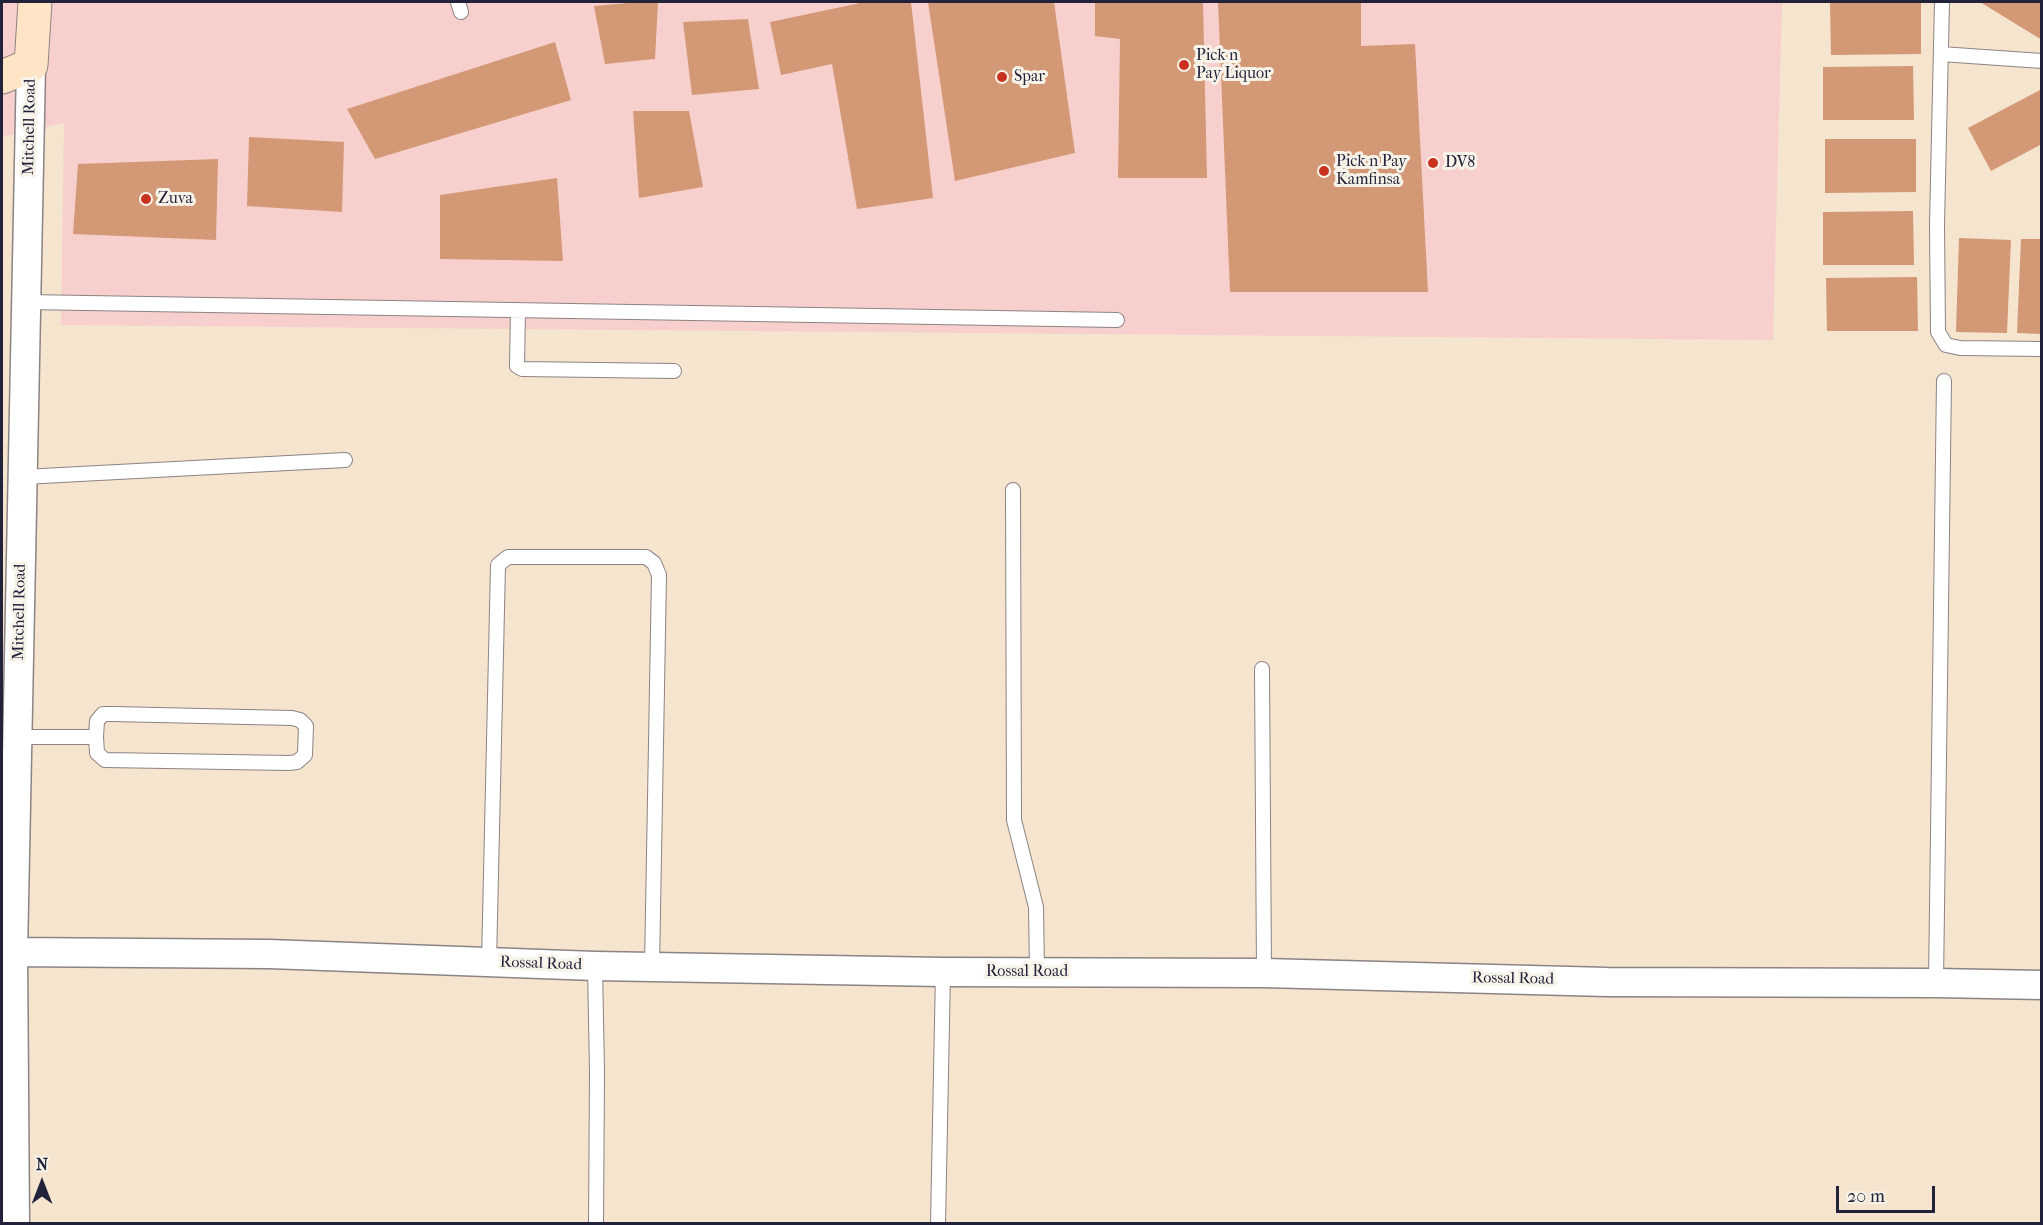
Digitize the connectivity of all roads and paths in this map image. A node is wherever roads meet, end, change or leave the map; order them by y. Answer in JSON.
{"nodes":[{"id":1,"x":35,"y":2,"type":"edge"},
{"id":2,"x":1942,"y":2,"type":"edge"},
{"id":3,"x":1941,"y":54,"type":"junction"},
{"id":4,"x":2042,"y":61,"type":"edge"},
{"id":5,"x":31,"y":65,"type":"junction"},
{"id":6,"x":2,"y":77,"type":"edge"},
{"id":7,"x":26,"y":302,"type":"junction"},
{"id":8,"x":518,"y":310,"type":"junction"},
{"id":9,"x":1117,"y":320,"type":"dead end"},
{"id":10,"x":2042,"y":349,"type":"edge"},
{"id":11,"x":674,"y":371,"type":"dead end"},
{"id":12,"x":1944,"y":381,"type":"dead end"},
{"id":13,"x":345,"y":460,"type":"dead end"},
{"id":14,"x":22,"y":477,"type":"junction"},
{"id":15,"x":1013,"y":490,"type":"dead end"},
{"id":16,"x":1262,"y":669,"type":"dead end"},
{"id":17,"x":17,"y":737,"type":"junction"},
{"id":18,"x":96,"y":737,"type":"junction"},
{"id":19,"x":13,"y":952,"type":"junction"},
{"id":20,"x":489,"y":962,"type":"junction"},
{"id":21,"x":595,"y":966,"type":"junction"},
{"id":22,"x":652,"y":967,"type":"junction"},
{"id":23,"x":943,"y":972,"type":"junction"},
{"id":24,"x":1037,"y":972,"type":"junction"},
{"id":25,"x":1264,"y":973,"type":"junction"},
{"id":26,"x":1936,"y":983,"type":"junction"},
{"id":27,"x":2042,"y":986,"type":"edge"},
{"id":28,"x":8,"y":1191,"type":"edge"},
{"id":29,"x":15,"y":1224,"type":"edge"},
{"id":30,"x":596,"y":1224,"type":"edge"},
{"id":31,"x":938,"y":1224,"type":"edge"}],
"edges":[{"from":1,"to":5,"type":"street","name":"Mitchell Road"},
{"from":2,"to":3,"type":"lane"},
{"from":3,"to":4,"type":"lane"},
{"from":3,"to":10,"type":"lane"},
{"from":5,"to":6,"type":"street"},
{"from":5,"to":7,"type":"street","name":"Mitchell Road"},
{"from":7,"to":8,"type":"lane"},
{"from":7,"to":14,"type":"street","name":"Mitchell Road"},
{"from":8,"to":9,"type":"lane"},
{"from":8,"to":11,"type":"lane"},
{"from":12,"to":26,"type":"lane"},
{"from":13,"to":14,"type":"lane"},
{"from":14,"to":17,"type":"street","name":"Mitchell Road"},
{"from":15,"to":24,"type":"lane"},
{"from":16,"to":25,"type":"lane"},
{"from":17,"to":18,"type":"lane"},
{"from":17,"to":19,"type":"street","name":"Mitchell Road"},
{"from":18,"to":18,"type":"lane"},
{"from":19,"to":20,"type":"street","name":"Rossal Road"},
{"from":19,"to":28,"type":"street","name":"Mitchell Road"},
{"from":20,"to":21,"type":"street","name":"Rossal Road"},
{"from":20,"to":22,"type":"lane"},
{"from":21,"to":22,"type":"street","name":"Rossal Road"},
{"from":21,"to":30,"type":"lane"},
{"from":22,"to":23,"type":"street","name":"Rossal Road"},
{"from":23,"to":24,"type":"street","name":"Rossal Road"},
{"from":23,"to":31,"type":"lane"},
{"from":24,"to":25,"type":"street","name":"Rossal Road"},
{"from":25,"to":26,"type":"street","name":"Rossal Road"},
{"from":26,"to":27,"type":"street","name":"Rossal Road"},
{"from":28,"to":29,"type":"street","name":"Mitchell Road"}]}
